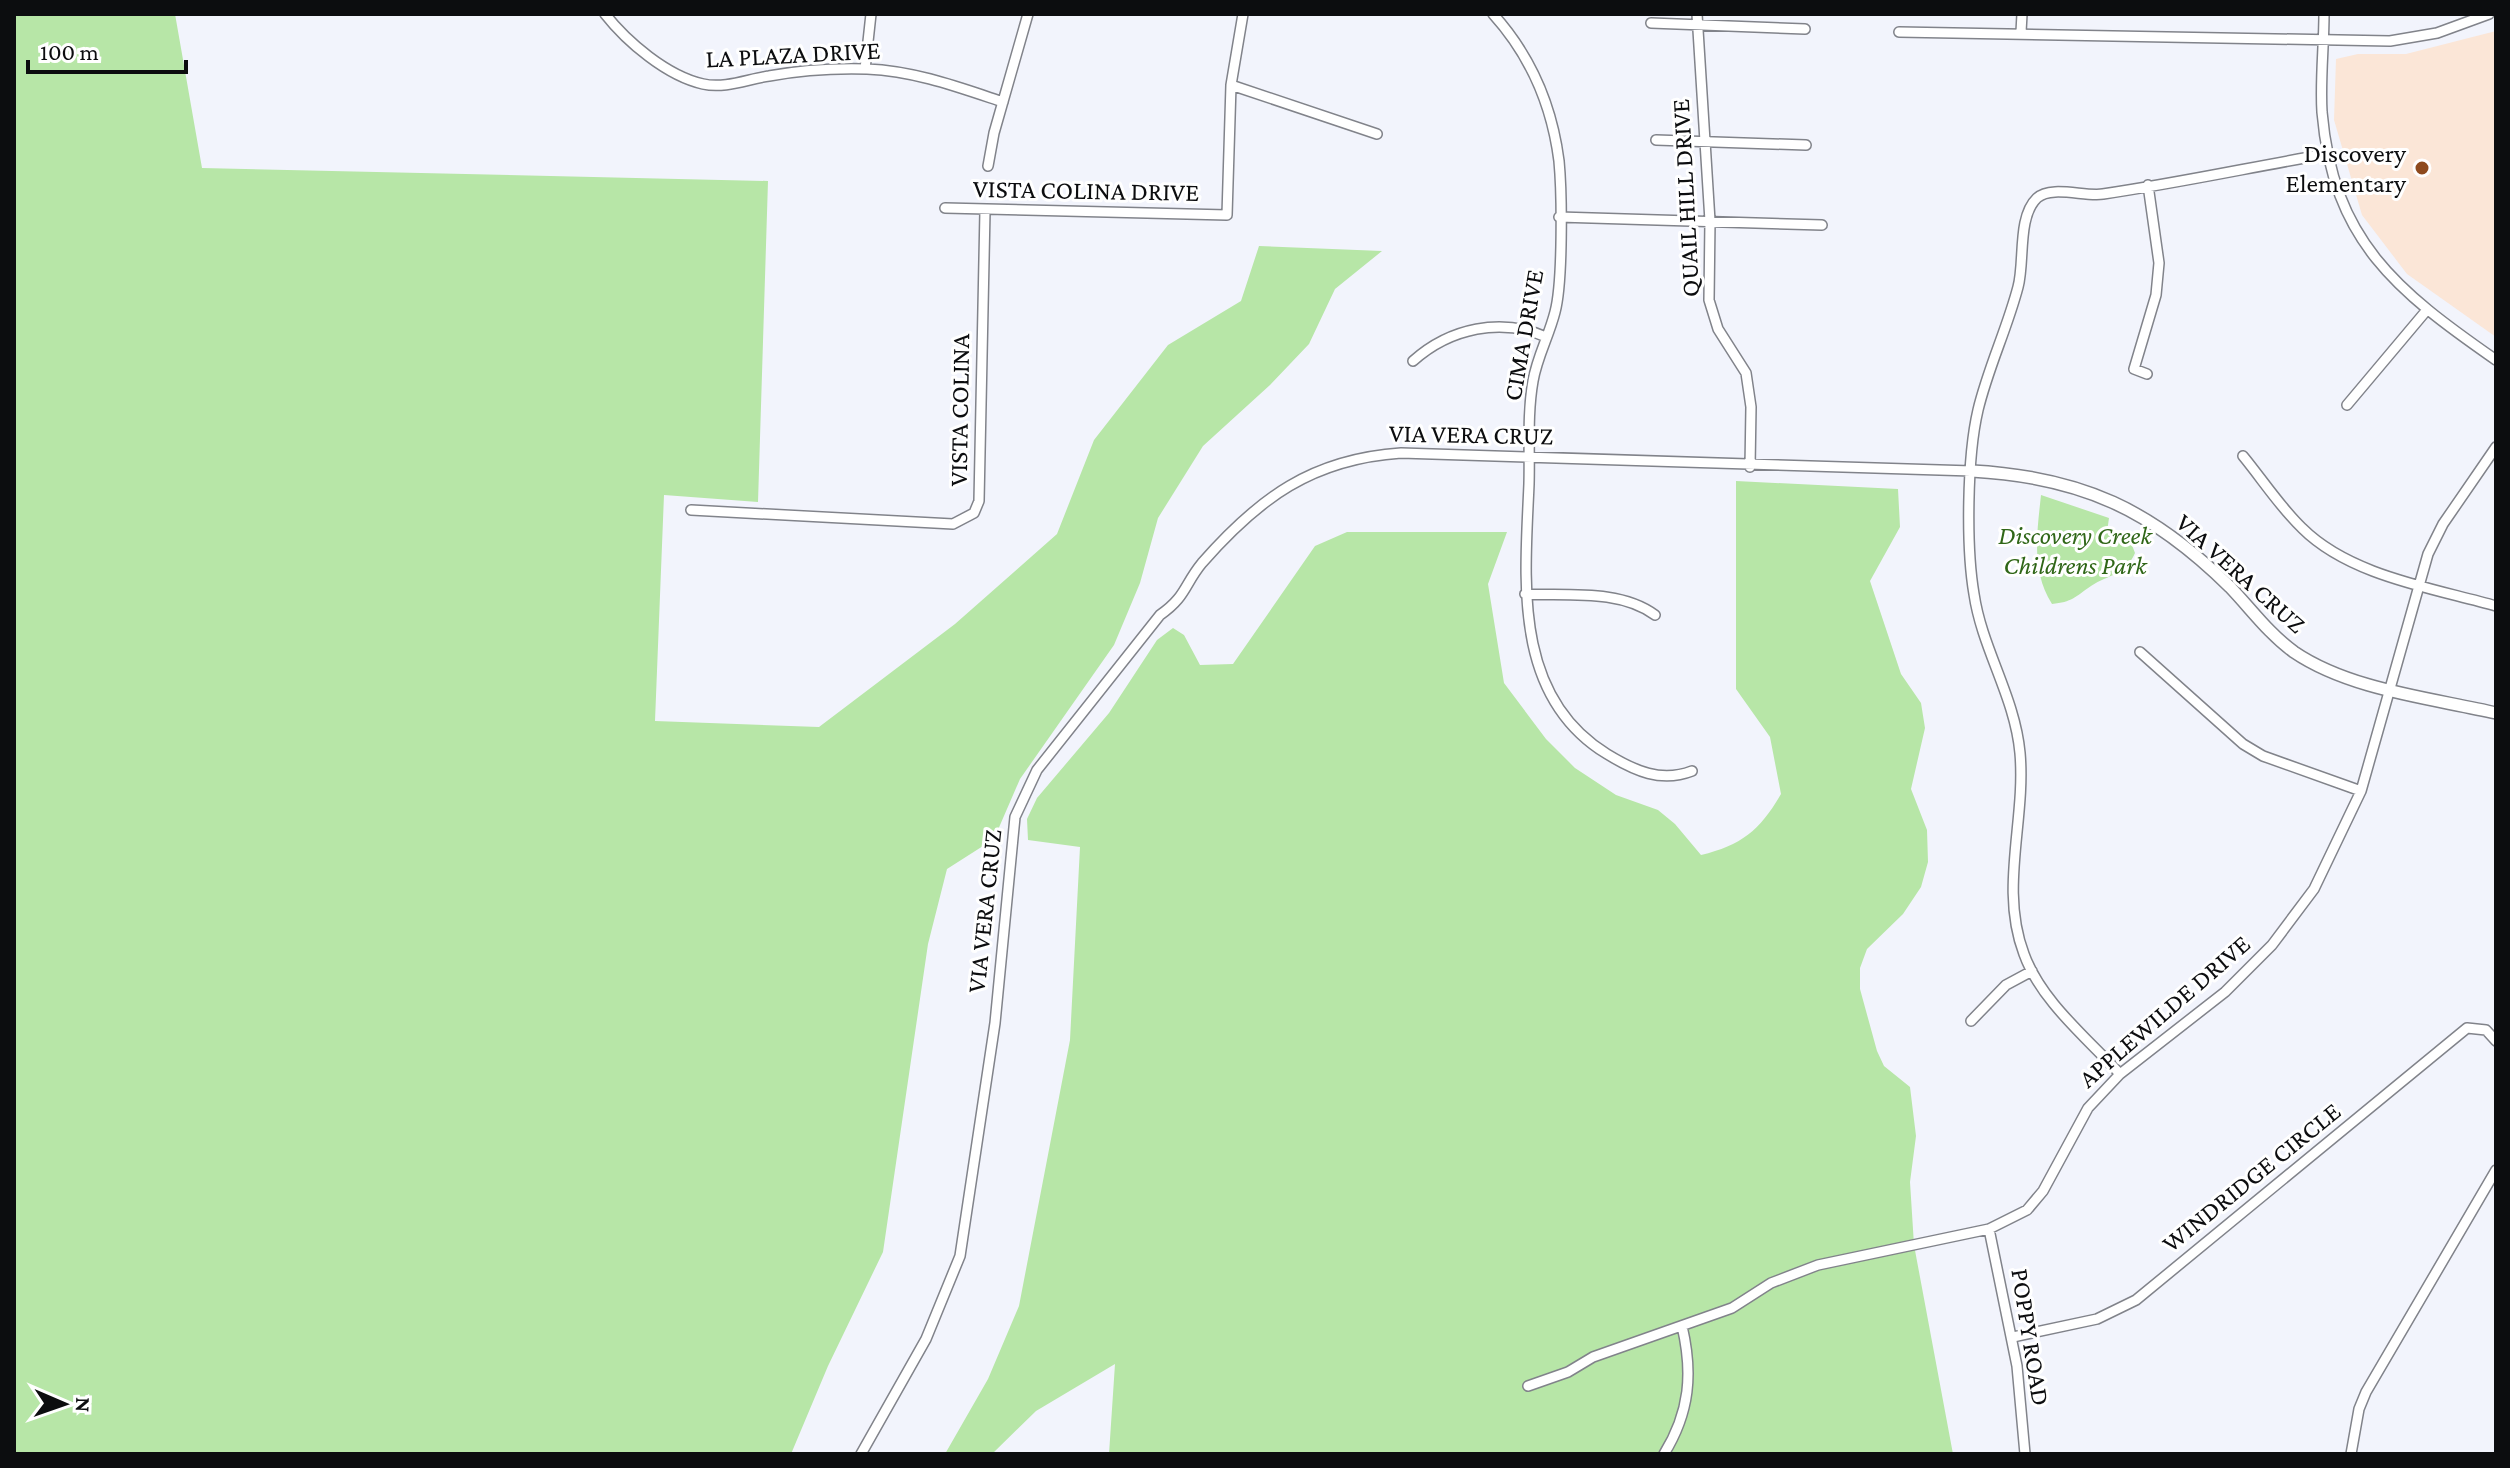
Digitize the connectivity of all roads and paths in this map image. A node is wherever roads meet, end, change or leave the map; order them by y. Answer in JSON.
{"nodes":[{"id":1,"x":605,"y":14,"type":"edge"},
{"id":2,"x":871,"y":14,"type":"edge"},
{"id":3,"x":1028,"y":14,"type":"edge"},
{"id":4,"x":1243,"y":14,"type":"edge"},
{"id":5,"x":1493,"y":14,"type":"edge"},
{"id":6,"x":2022,"y":14,"type":"edge"},
{"id":7,"x":2324,"y":14,"type":"edge"},
{"id":8,"x":2489,"y":14,"type":"edge"},
{"id":9,"x":1697,"y":20,"type":"edge"},
{"id":10,"x":1651,"y":23,"type":"dead end"},
{"id":11,"x":1805,"y":29,"type":"dead end"},
{"id":12,"x":1899,"y":32,"type":"dead end"},
{"id":13,"x":2021,"y":32,"type":"junction"},
{"id":14,"x":2324,"y":40,"type":"junction"},
{"id":15,"x":865,"y":69,"type":"junction"},
{"id":16,"x":1231,"y":85,"type":"junction"},
{"id":17,"x":1003,"y":102,"type":"junction"},
{"id":18,"x":1377,"y":134,"type":"dead end"},
{"id":19,"x":1656,"y":140,"type":"dead end"},
{"id":20,"x":1706,"y":142,"type":"junction"},
{"id":21,"x":1806,"y":145,"type":"dead end"},
{"id":22,"x":2327,"y":154,"type":"junction"},
{"id":23,"x":988,"y":166,"type":"dead end"},
{"id":24,"x":2148,"y":185,"type":"junction"},
{"id":25,"x":945,"y":208,"type":"dead end"},
{"id":26,"x":985,"y":211,"type":"junction"},
{"id":27,"x":1559,"y":217,"type":"junction"},
{"id":28,"x":1710,"y":221,"type":"junction"},
{"id":29,"x":1822,"y":225,"type":"dead end"},
{"id":30,"x":2426,"y":311,"type":"junction"},
{"id":31,"x":1546,"y":337,"type":"junction"},
{"id":32,"x":2496,"y":360,"type":"edge"},
{"id":33,"x":1413,"y":361,"type":"dead end"},
{"id":34,"x":2147,"y":374,"type":"dead end"},
{"id":35,"x":2347,"y":405,"type":"dead end"},
{"id":36,"x":2496,"y":447,"type":"edge"},
{"id":37,"x":1530,"y":456,"type":"junction"},
{"id":38,"x":2243,"y":456,"type":"dead end"},
{"id":39,"x":1750,"y":467,"type":"junction"},
{"id":40,"x":1972,"y":471,"type":"junction"},
{"id":41,"x":691,"y":510,"type":"dead end"},
{"id":42,"x":2417,"y":583,"type":"junction"},
{"id":43,"x":1525,"y":594,"type":"junction"},
{"id":44,"x":2496,"y":606,"type":"edge"},
{"id":45,"x":1655,"y":615,"type":"dead end"},
{"id":46,"x":2140,"y":652,"type":"dead end"},
{"id":47,"x":2390,"y":689,"type":"junction"},
{"id":48,"x":2496,"y":713,"type":"edge"},
{"id":49,"x":1692,"y":771,"type":"dead end"},
{"id":50,"x":2361,"y":791,"type":"junction"},
{"id":51,"x":2032,"y":971,"type":"junction"},
{"id":52,"x":1971,"y":1021,"type":"dead end"},
{"id":53,"x":2496,"y":1041,"type":"edge"},
{"id":54,"x":2120,"y":1074,"type":"junction"},
{"id":55,"x":2496,"y":1170,"type":"edge"},
{"id":56,"x":1989,"y":1229,"type":"junction"},
{"id":57,"x":1682,"y":1326,"type":"junction"},
{"id":58,"x":2013,"y":1337,"type":"junction"},
{"id":59,"x":1528,"y":1386,"type":"dead end"},
{"id":60,"x":861,"y":1454,"type":"edge"},
{"id":61,"x":1664,"y":1454,"type":"edge"},
{"id":62,"x":2025,"y":1454,"type":"edge"},
{"id":63,"x":2351,"y":1454,"type":"edge"}],
"edges":[{"from":1,"to":15,"type":"street","name":"LA PLAZA DRIVE"},
{"from":2,"to":15,"type":"street"},
{"from":3,"to":17,"type":"street"},
{"from":4,"to":16,"type":"street"},
{"from":5,"to":27,"type":"street","name":"CIMA DRIVE"},
{"from":6,"to":13,"type":"street"},
{"from":7,"to":14,"type":"street"},
{"from":8,"to":14,"type":"street"},
{"from":9,"to":10,"type":"street"},
{"from":9,"to":11,"type":"street"},
{"from":9,"to":20,"type":"street","name":"QUAIL HILL DRIVE"},
{"from":12,"to":13,"type":"street"},
{"from":13,"to":14,"type":"street"},
{"from":14,"to":22,"type":"street"},
{"from":15,"to":17,"type":"street","name":"LA PLAZA DRIVE"},
{"from":16,"to":18,"type":"street"},
{"from":16,"to":26,"type":"street","name":"VISTA COLINA DRIVE"},
{"from":17,"to":23,"type":"street"},
{"from":19,"to":20,"type":"street"},
{"from":20,"to":21,"type":"street"},
{"from":20,"to":28,"type":"street","name":"QUAIL HILL DRIVE"},
{"from":22,"to":24,"type":"street"},
{"from":22,"to":30,"type":"street"},
{"from":24,"to":34,"type":"street"},
{"from":24,"to":40,"type":"street"},
{"from":25,"to":26,"type":"street","name":"VISTA COLINA DRIVE"},
{"from":26,"to":41,"type":"street","name":"VISTA COLINA"},
{"from":27,"to":28,"type":"street"},
{"from":27,"to":31,"type":"street","name":"CIMA DRIVE"},
{"from":28,"to":29,"type":"street"},
{"from":28,"to":39,"type":"street","name":"QUAIL HILL DRIVE"},
{"from":30,"to":32,"type":"street"},
{"from":30,"to":35,"type":"street"},
{"from":31,"to":33,"type":"street"},
{"from":31,"to":37,"type":"street","name":"CIMA DRIVE"},
{"from":36,"to":42,"type":"street","name":"APPLEWILDE DRIVE"},
{"from":37,"to":39,"type":"street","name":"VIA VERA CRUZ"},
{"from":37,"to":43,"type":"street","name":"CIMA DRIVE"},
{"from":37,"to":60,"type":"street","name":"VIA VERA CRUZ"},
{"from":38,"to":42,"type":"street"},
{"from":39,"to":40,"type":"street","name":"VIA VERA CRUZ"},
{"from":40,"to":47,"type":"street","name":"VIA VERA CRUZ"},
{"from":40,"to":51,"type":"street"},
{"from":42,"to":44,"type":"street"},
{"from":42,"to":47,"type":"street","name":"APPLEWILDE DRIVE"},
{"from":43,"to":45,"type":"street"},
{"from":43,"to":49,"type":"street","name":"CIMA DRIVE"},
{"from":46,"to":50,"type":"street"},
{"from":47,"to":48,"type":"street","name":"VIA VERA CRUZ"},
{"from":47,"to":50,"type":"street","name":"APPLEWILDE DRIVE"},
{"from":50,"to":54,"type":"street","name":"APPLEWILDE DRIVE"},
{"from":51,"to":52,"type":"street"},
{"from":51,"to":54,"type":"street"},
{"from":53,"to":58,"type":"street","name":"WINDRIDGE CIRCLE"},
{"from":54,"to":56,"type":"street","name":"APPLEWILDE DRIVE"},
{"from":55,"to":63,"type":"street"},
{"from":56,"to":57,"type":"street","name":"APPLEWILDE DRIVE"},
{"from":56,"to":58,"type":"street","name":"POPPY ROAD"},
{"from":57,"to":59,"type":"street","name":"APPLEWILDE DRIVE"},
{"from":57,"to":61,"type":"street"},
{"from":58,"to":62,"type":"street","name":"POPPY ROAD"}]}
